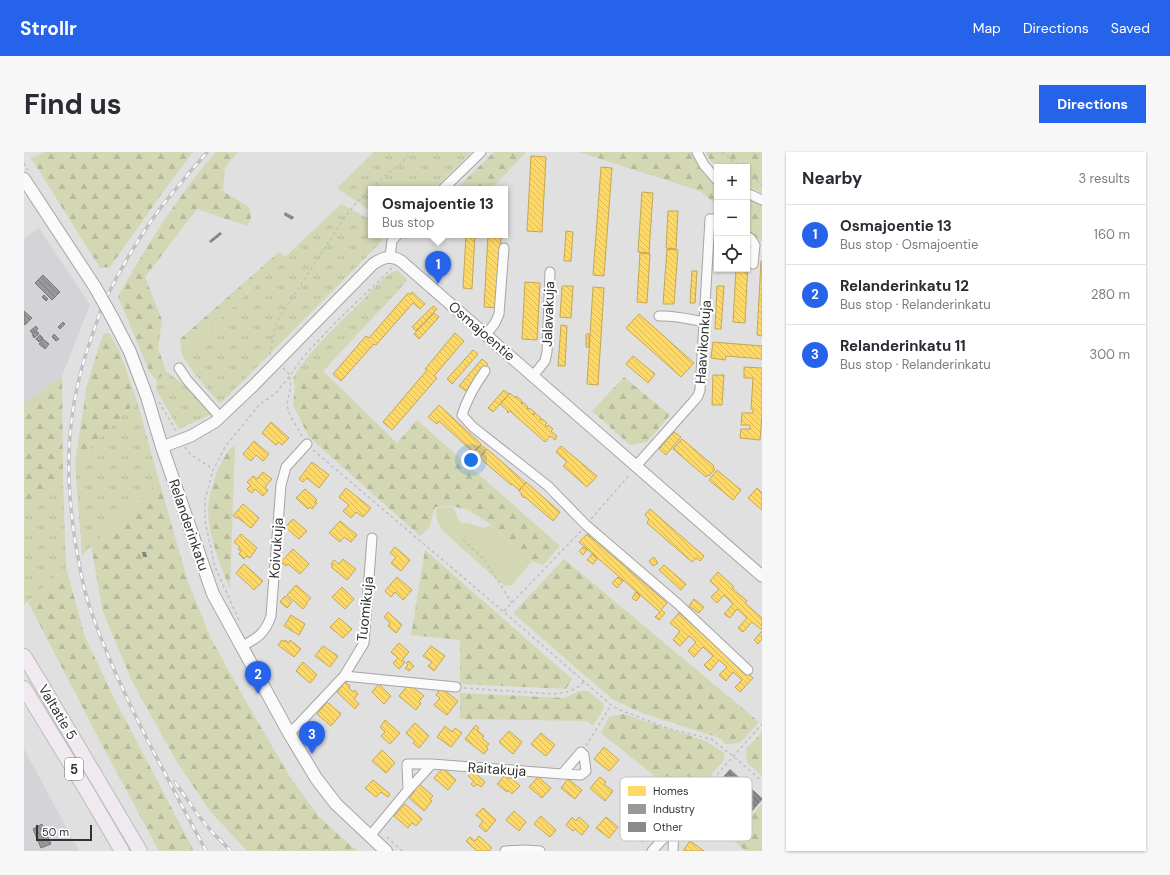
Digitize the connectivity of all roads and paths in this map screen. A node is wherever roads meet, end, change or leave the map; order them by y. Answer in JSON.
{"nodes":[{"id":1,"x":481,"y":152,"type":"edge"},
{"id":2,"x":697,"y":152,"type":"edge"},
{"id":3,"x":722,"y":152,"type":"edge"},
{"id":4,"x":408,"y":156,"type":"dead end"},
{"id":5,"x":737,"y":164,"type":"edge"},
{"id":6,"x":750,"y":175,"type":"edge"},
{"id":7,"x":714,"y":177,"type":"edge"},
{"id":8,"x":24,"y":179,"type":"edge"},
{"id":9,"x":762,"y":185,"type":"edge"},
{"id":10,"x":373,"y":186,"type":"edge"},
{"id":11,"x":446,"y":186,"type":"edge"},
{"id":12,"x":368,"y":191,"type":"edge"},
{"id":13,"x":750,"y":194,"type":"edge"},
{"id":14,"x":762,"y":200,"type":"edge"},
{"id":15,"x":713,"y":219,"type":"edge"},
{"id":16,"x":394,"y":238,"type":"edge"},
{"id":17,"x":750,"y":240,"type":"edge"},
{"id":18,"x":504,"y":248,"type":"dead end"},
{"id":19,"x":391,"y":262,"type":"junction"},
{"id":20,"x":753,"y":264,"type":"dead end"},
{"id":21,"x":550,"y":272,"type":"dead end"},
{"id":22,"x":659,"y":316,"type":"dead end"},
{"id":23,"x":704,"y":322,"type":"junction"},
{"id":24,"x":486,"y":335,"type":"junction"},
{"id":25,"x":270,"y":357,"type":"dead end"},
{"id":26,"x":281,"y":366,"type":"dead end"},
{"id":27,"x":179,"y":368,"type":"dead end"},
{"id":28,"x":485,"y":371,"type":"dead end"},
{"id":29,"x":290,"y":376,"type":"junction"},
{"id":30,"x":533,"y":376,"type":"junction"},
{"id":31,"x":220,"y":417,"type":"junction"},
{"id":32,"x":307,"y":444,"type":"junction"},
{"id":33,"x":162,"y":447,"type":"junction"},
{"id":34,"x":186,"y":447,"type":"dead end"},
{"id":35,"x":636,"y":466,"type":"junction"},
{"id":36,"x":213,"y":470,"type":"junction"},
{"id":37,"x":582,"y":524,"type":"junction"},
{"id":38,"x":372,"y":538,"type":"dead end"},
{"id":39,"x":463,"y":540,"type":"dead end"},
{"id":40,"x":762,"y":576,"type":"edge"},
{"id":41,"x":512,"y":603,"type":"junction"},
{"id":42,"x":504,"y":612,"type":"junction"},
{"id":43,"x":239,"y":620,"type":"dead end"},
{"id":44,"x":241,"y":647,"type":"junction"},
{"id":45,"x":24,"y":656,"type":"edge"},
{"id":46,"x":748,"y":670,"type":"dead end"},
{"id":47,"x":344,"y":676,"type":"junction"},
{"id":48,"x":584,"y":681,"type":"junction"},
{"id":49,"x":456,"y":687,"type":"joint"},
{"id":50,"x":24,"y":688,"type":"edge"},
{"id":51,"x":611,"y":705,"type":"junction"},
{"id":52,"x":762,"y":724,"type":"edge"},
{"id":53,"x":289,"y":732,"type":"junction"},
{"id":54,"x":581,"y":752,"type":"junction"},
{"id":55,"x":733,"y":756,"type":"junction"},
{"id":56,"x":432,"y":764,"type":"junction"},
{"id":57,"x":562,"y":774,"type":"junction"},
{"id":58,"x":715,"y":777,"type":"edge"},
{"id":59,"x":762,"y":781,"type":"edge"},
{"id":60,"x":408,"y":790,"type":"junction"},
{"id":61,"x":370,"y":836,"type":"junction"},
{"id":62,"x":385,"y":836,"type":"dead end"},
{"id":63,"x":661,"y":841,"type":"edge"},
{"id":64,"x":673,"y":841,"type":"edge"},
{"id":65,"x":122,"y":851,"type":"edge"},
{"id":66,"x":140,"y":851,"type":"edge"},
{"id":67,"x":386,"y":851,"type":"edge"},
{"id":68,"x":402,"y":851,"type":"edge"},
{"id":69,"x":505,"y":851,"type":"edge"},
{"id":70,"x":526,"y":851,"type":"edge"},
{"id":71,"x":540,"y":851,"type":"edge"},
{"id":72,"x":652,"y":851,"type":"edge"},
{"id":73,"x":673,"y":851,"type":"edge"}],
"edges":[{"from":1,"to":11,"type":"street"},
{"from":2,"to":7,"type":"street"},
{"from":3,"to":5,"type":"path"},
{"from":4,"to":10,"type":"path"},
{"from":6,"to":9,"type":"path"},
{"from":8,"to":33,"type":"main road","name":"Relanderinkatu","bridge":true},
{"from":12,"to":25,"type":"path"},
{"from":13,"to":14,"type":"street"},
{"from":15,"to":23,"type":"street","name":"Haavikonkuja"},
{"from":16,"to":19,"type":"street"},
{"from":17,"to":20,"type":"street"},
{"from":18,"to":24,"type":"street"},
{"from":19,"to":24,"type":"street","name":"Osmajoentie"},
{"from":19,"to":29,"type":"path"},
{"from":19,"to":31,"type":"street"},
{"from":21,"to":30,"type":"street","name":"Jalavakuja"},
{"from":22,"to":23,"type":"street"},
{"from":23,"to":35,"type":"street","name":"Haavikonkuja"},
{"from":24,"to":30,"type":"street","name":"Osmajoentie"},
{"from":26,"to":29,"type":"path"},
{"from":27,"to":31,"type":"street"},
{"from":28,"to":37,"type":"street"},
{"from":29,"to":32,"type":"path"},
{"from":29,"to":36,"type":"path"},
{"from":30,"to":35,"type":"street","name":"Osmajoentie"},
{"from":31,"to":33,"type":"street"},
{"from":32,"to":42,"type":"path"},
{"from":32,"to":44,"type":"street","name":"Koivukuja"},
{"from":33,"to":44,"type":"main road","name":"Relanderinkatu"},
{"from":34,"to":36,"type":"path"},
{"from":35,"to":37,"type":"path"},
{"from":35,"to":40,"type":"street","name":"Osmajoentie"},
{"from":36,"to":43,"type":"path"},
{"from":37,"to":41,"type":"path"},
{"from":37,"to":46,"type":"street"},
{"from":38,"to":47,"type":"street","name":"Tuomikuja"},
{"from":39,"to":41,"type":"path"},
{"from":41,"to":42,"type":"path"},
{"from":42,"to":48,"type":"path"},
{"from":44,"to":53,"type":"main road","name":"Relanderinkatu"},
{"from":45,"to":66,"type":"highway","name":"Valtatie 5","number":"5"},
{"from":47,"to":49,"type":"street"},
{"from":47,"to":53,"type":"street","name":"Tuomikuja"},
{"from":48,"to":49,"type":"path"},
{"from":48,"to":51,"type":"path"},
{"from":50,"to":65,"type":"highway","name":"Valtatie 5","number":"5"},
{"from":51,"to":54,"type":"path"},
{"from":51,"to":55,"type":"path"},
{"from":52,"to":55,"type":"path"},
{"from":53,"to":61,"type":"main road","name":"Relanderinkatu"},
{"from":54,"to":57,"type":"street"},
{"from":54,"to":57,"type":"street","name":"Raitakuja"},
{"from":55,"to":58,"type":"path"},
{"from":55,"to":59,"type":"path"},
{"from":56,"to":57,"type":"street","name":"Raitakuja"},
{"from":56,"to":60,"type":"street"},
{"from":56,"to":60,"type":"street","name":"Raitakuja"},
{"from":60,"to":61,"type":"street"},
{"from":61,"to":67,"type":"main road","name":"Relanderinkatu"},
{"from":62,"to":68,"type":"path"},
{"from":63,"to":72,"type":"street"},
{"from":64,"to":73,"type":"street"},
{"from":69,"to":70,"type":"street"},
{"from":70,"to":71,"type":"street"}]}
